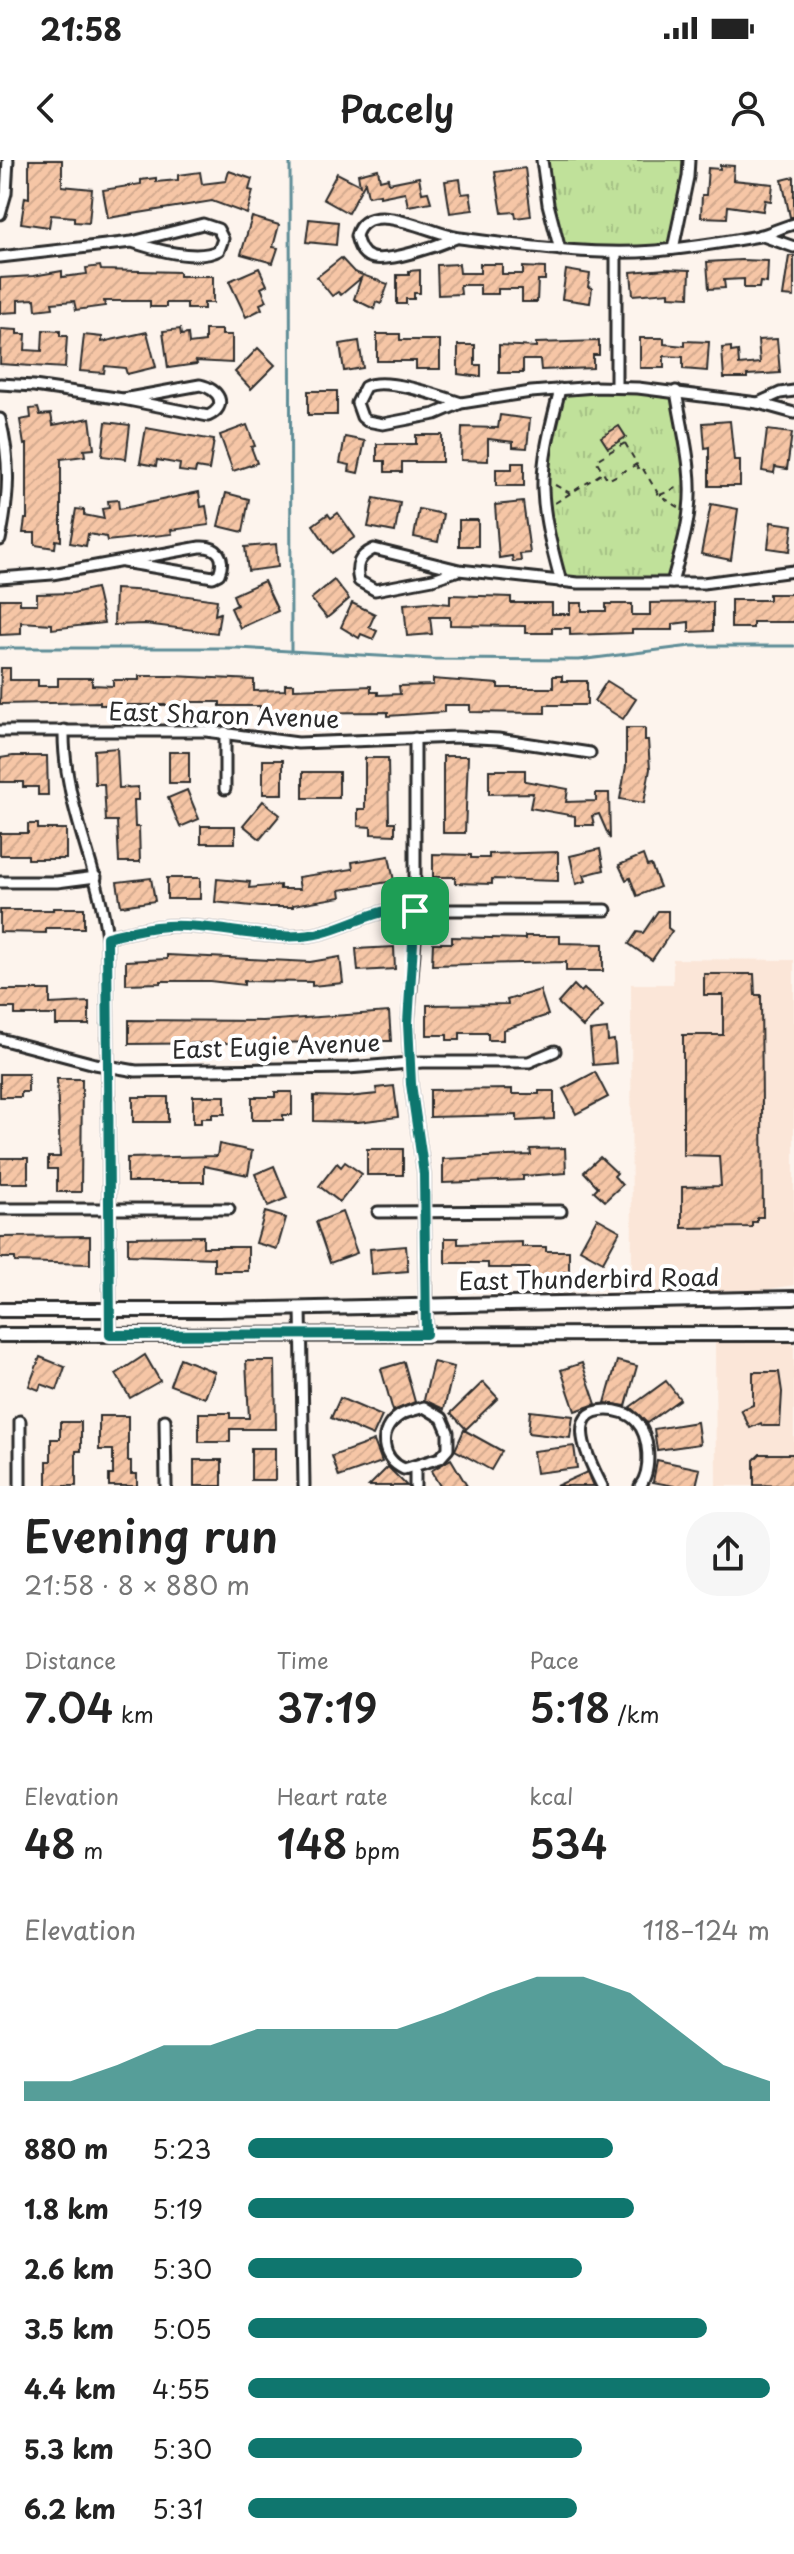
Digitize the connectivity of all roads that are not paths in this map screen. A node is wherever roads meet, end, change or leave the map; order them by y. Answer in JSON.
{"nodes":[{"id":1,"x":8,"y":160,"type":"edge"},
{"id":2,"x":542,"y":160,"type":"edge"},
{"id":3,"x":689,"y":160,"type":"edge"},
{"id":4,"x":0,"y":214,"type":"edge"},
{"id":5,"x":794,"y":224,"type":"edge"},
{"id":6,"x":760,"y":235,"type":"junction"},
{"id":7,"x":456,"y":238,"type":"junction"},
{"id":8,"x":132,"y":242,"type":"junction"},
{"id":9,"x":794,"y":247,"type":"edge"},
{"id":10,"x":673,"y":249,"type":"junction"},
{"id":11,"x":560,"y":250,"type":"junction"},
{"id":12,"x":616,"y":253,"type":"junction"},
{"id":13,"x":0,"y":257,"type":"edge"},
{"id":14,"x":0,"y":384,"type":"edge"},
{"id":15,"x":616,"y":387,"type":"junction"},
{"id":16,"x":560,"y":389,"type":"junction"},
{"id":17,"x":676,"y":391,"type":"junction"},
{"id":18,"x":794,"y":391,"type":"edge"},
{"id":19,"x":123,"y":399,"type":"junction"},
{"id":20,"x":461,"y":403,"type":"junction"},
{"id":21,"x":758,"y":403,"type":"junction"},
{"id":22,"x":794,"y":413,"type":"edge"},
{"id":23,"x":0,"y":419,"type":"edge"},
{"id":24,"x":0,"y":540,"type":"edge"},
{"id":25,"x":123,"y":562,"type":"junction"},
{"id":26,"x":459,"y":570,"type":"junction"},
{"id":27,"x":794,"y":571,"type":"edge"},
{"id":28,"x":0,"y":578,"type":"edge"},
{"id":29,"x":561,"y":582,"type":"junction"},
{"id":30,"x":672,"y":583,"type":"junction"},
{"id":31,"x":64,"y":730,"type":"junction"},
{"id":32,"x":0,"y":731,"type":"edge"},
{"id":33,"x":225,"y":732,"type":"junction"},
{"id":34,"x":415,"y":738,"type":"junction"},
{"id":35,"x":590,"y":753,"type":"dead end"},
{"id":36,"x":225,"y":789,"type":"dead end"},
{"id":37,"x":96,"y":877,"type":"junction"},
{"id":38,"x":0,"y":882,"type":"edge"},
{"id":39,"x":606,"y":910,"type":"dead end"},
{"id":40,"x":415,"y":911,"type":"junction"},
{"id":41,"x":107,"y":937,"type":"junction"},
{"id":42,"x":0,"y":1039,"type":"edge"},
{"id":43,"x":555,"y":1051,"type":"dead end"},
{"id":44,"x":410,"y":1063,"type":"junction"},
{"id":45,"x":109,"y":1067,"type":"junction"},
{"id":46,"x":0,"y":1209,"type":"edge"},
{"id":47,"x":109,"y":1209,"type":"junction"},
{"id":48,"x":229,"y":1209,"type":"dead end"},
{"id":49,"x":561,"y":1211,"type":"dead end"},
{"id":50,"x":378,"y":1212,"type":"dead end"},
{"id":51,"x":425,"y":1212,"type":"junction"},
{"id":52,"x":794,"y":1298,"type":"edge"},
{"id":53,"x":425,"y":1305,"type":"junction"},
{"id":54,"x":301,"y":1308,"type":"junction"},
{"id":55,"x":0,"y":1310,"type":"edge"},
{"id":56,"x":110,"y":1310,"type":"junction"},
{"id":57,"x":426,"y":1334,"type":"junction"},
{"id":58,"x":794,"y":1334,"type":"edge"},
{"id":59,"x":0,"y":1335,"type":"edge"},
{"id":60,"x":110,"y":1335,"type":"junction"},
{"id":61,"x":302,"y":1336,"type":"junction"},
{"id":62,"x":165,"y":1420,"type":"dead end"},
{"id":63,"x":20,"y":1421,"type":"dead end"},
{"id":64,"x":415,"y":1466,"type":"junction"},
{"id":65,"x":20,"y":1486,"type":"edge"},
{"id":66,"x":166,"y":1486,"type":"edge"},
{"id":67,"x":304,"y":1486,"type":"edge"},
{"id":68,"x":415,"y":1486,"type":"edge"},
{"id":69,"x":602,"y":1486,"type":"edge"},
{"id":70,"x":640,"y":1486,"type":"edge"}],
"edges":[{"from":1,"to":4,"type":"street"},
{"from":2,"to":11,"type":"street"},
{"from":3,"to":10,"type":"street"},
{"from":5,"to":6,"type":"street"},
{"from":6,"to":9,"type":"street"},
{"from":6,"to":10,"type":"street"},
{"from":7,"to":7,"type":"street"},
{"from":7,"to":11,"type":"street"},
{"from":8,"to":8,"type":"street"},
{"from":8,"to":13,"type":"street"},
{"from":10,"to":12,"type":"street"},
{"from":11,"to":12,"type":"street"},
{"from":12,"to":15,"type":"street"},
{"from":14,"to":19,"type":"street"},
{"from":15,"to":16,"type":"street"},
{"from":15,"to":17,"type":"street"},
{"from":16,"to":20,"type":"street"},
{"from":16,"to":29,"type":"street"},
{"from":17,"to":21,"type":"street"},
{"from":17,"to":30,"type":"street"},
{"from":18,"to":21,"type":"street"},
{"from":19,"to":19,"type":"street"},
{"from":20,"to":20,"type":"street"},
{"from":21,"to":22,"type":"street"},
{"from":23,"to":24,"type":"street"},
{"from":25,"to":25,"type":"street"},
{"from":25,"to":28,"type":"street"},
{"from":26,"to":26,"type":"street"},
{"from":26,"to":29,"type":"street"},
{"from":27,"to":30,"type":"street"},
{"from":29,"to":30,"type":"street"},
{"from":31,"to":32,"type":"street","name":"East Sharon Avenue"},
{"from":31,"to":33,"type":"street","name":"East Sharon Avenue"},
{"from":31,"to":37,"type":"street"},
{"from":33,"to":34,"type":"street","name":"East Sharon Avenue"},
{"from":33,"to":36,"type":"street"},
{"from":34,"to":35,"type":"street","name":"East Sharon Avenue"},
{"from":34,"to":40,"type":"street"},
{"from":37,"to":38,"type":"street"},
{"from":37,"to":41,"type":"street"},
{"from":39,"to":40,"type":"street"},
{"from":40,"to":41,"type":"street"},
{"from":40,"to":44,"type":"street"},
{"from":41,"to":45,"type":"street"},
{"from":42,"to":45,"type":"street","name":"East Eugie Avenue"},
{"from":43,"to":44,"type":"street","name":"East Eugie Avenue"},
{"from":44,"to":45,"type":"street","name":"East Eugie Avenue"},
{"from":44,"to":51,"type":"street"},
{"from":45,"to":47,"type":"street"},
{"from":46,"to":47,"type":"street"},
{"from":47,"to":48,"type":"street"},
{"from":47,"to":56,"type":"street"},
{"from":49,"to":51,"type":"street"},
{"from":50,"to":51,"type":"street"},
{"from":51,"to":53,"type":"street"},
{"from":52,"to":53,"type":"main road","name":"East Thunderbird Road"},
{"from":53,"to":54,"type":"main road","name":"East Thunderbird Road"},
{"from":53,"to":57,"type":"street"},
{"from":54,"to":56,"type":"main road","name":"East Thunderbird Road"},
{"from":54,"to":61,"type":"street"},
{"from":55,"to":56,"type":"main road","name":"East Thunderbird Road"},
{"from":56,"to":60,"type":"street"},
{"from":57,"to":58,"type":"main road"},
{"from":57,"to":61,"type":"main road"},
{"from":59,"to":60,"type":"main road"},
{"from":60,"to":61,"type":"main road"},
{"from":61,"to":67,"type":"street"},
{"from":62,"to":66,"type":"street"},
{"from":63,"to":65,"type":"street"},
{"from":64,"to":64,"type":"street"},
{"from":64,"to":68,"type":"street"},
{"from":69,"to":70,"type":"street"}]}
